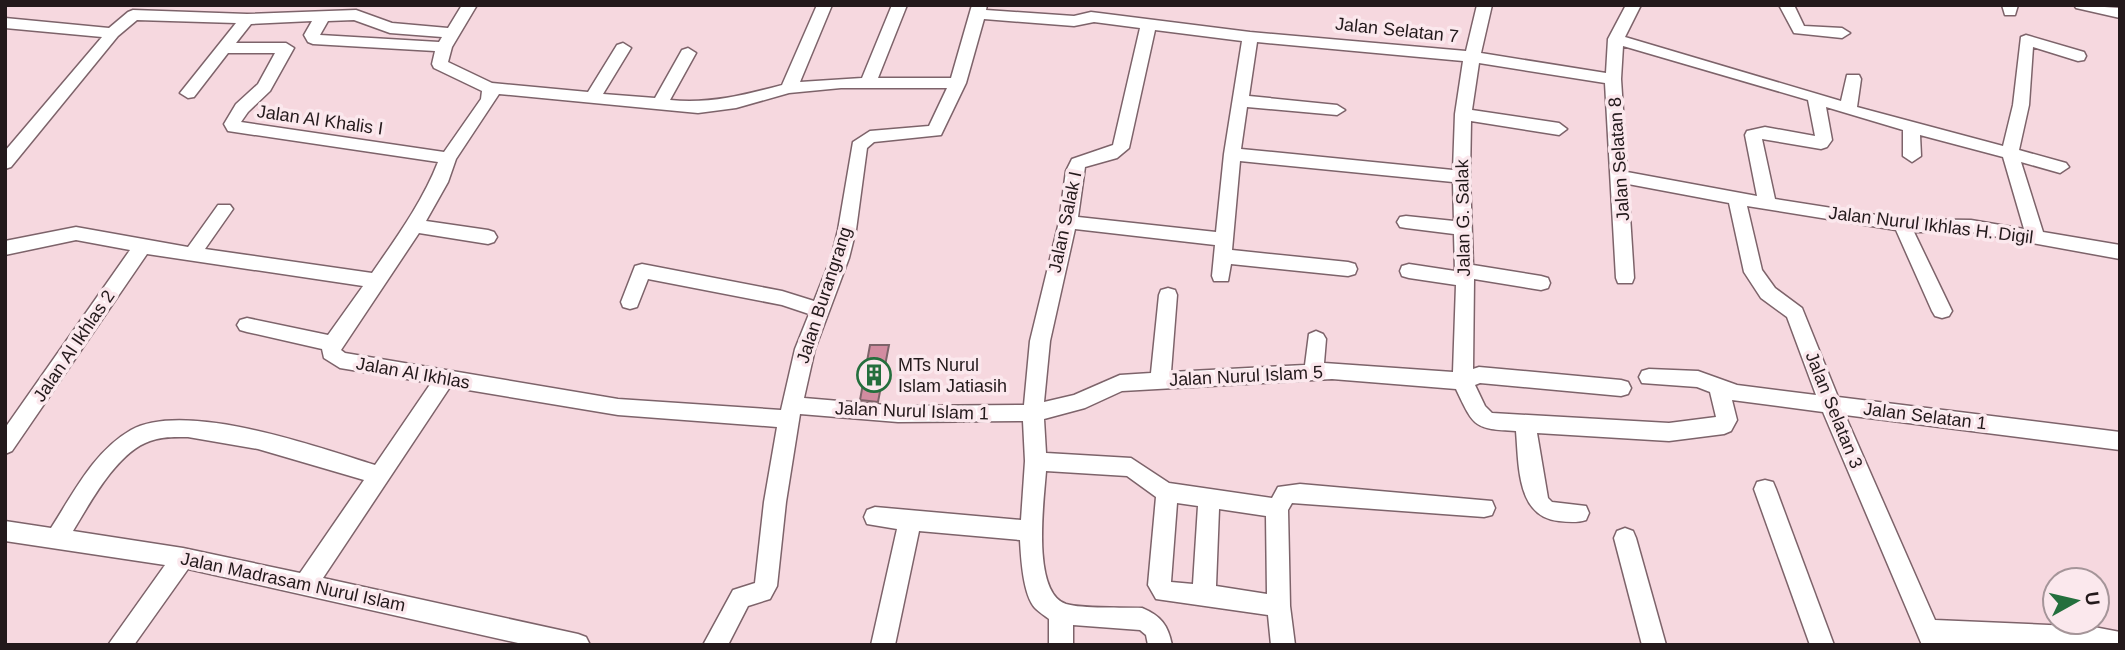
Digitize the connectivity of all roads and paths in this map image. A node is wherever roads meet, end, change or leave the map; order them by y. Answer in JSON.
{"nodes":[{"id":1,"x":470,"y":5,"type":"edge"},
{"id":2,"x":825,"y":5,"type":"edge"},
{"id":3,"x":900,"y":5,"type":"edge"},
{"id":4,"x":1485,"y":5,"type":"edge"},
{"id":5,"x":1634,"y":5,"type":"edge"},
{"id":6,"x":1786,"y":5,"type":"edge"},
{"id":7,"x":2081,"y":5,"type":"edge"},
{"id":8,"x":2097,"y":7,"type":"edge"},
{"id":9,"x":134,"y":10,"type":"edge"},
{"id":10,"x":175,"y":10,"type":"edge"},
{"id":11,"x":979,"y":10,"type":"edge"},
{"id":12,"x":1008,"y":10,"type":"edge"},
{"id":13,"x":1092,"y":11,"type":"edge"},
{"id":14,"x":2120,"y":13,"type":"edge"},
{"id":15,"x":322,"y":18,"type":"junction"},
{"id":16,"x":247,"y":19,"type":"junction"},
{"id":17,"x":5,"y":23,"type":"edge"},
{"id":18,"x":1149,"y":24,"type":"junction"},
{"id":19,"x":113,"y":33,"type":"junction"},
{"id":20,"x":1842,"y":33,"type":"dead end"},
{"id":21,"x":1250,"y":37,"type":"junction"},
{"id":22,"x":1616,"y":39,"type":"junction"},
{"id":23,"x":445,"y":45,"type":"junction"},
{"id":24,"x":224,"y":48,"type":"junction"},
{"id":25,"x":623,"y":48,"type":"dead end"},
{"id":26,"x":284,"y":52,"type":"junction"},
{"id":27,"x":688,"y":53,"type":"dead end"},
{"id":28,"x":2078,"y":56,"type":"dead end"},
{"id":29,"x":1472,"y":57,"type":"junction"},
{"id":30,"x":1614,"y":79,"type":"junction"},
{"id":31,"x":1853,"y":79,"type":"dead end"},
{"id":32,"x":958,"y":83,"type":"junction"},
{"id":33,"x":867,"y":84,"type":"junction"},
{"id":34,"x":489,"y":88,"type":"junction"},
{"id":35,"x":789,"y":88,"type":"junction"},
{"id":36,"x":188,"y":93,"type":"dead end"},
{"id":37,"x":1816,"y":97,"type":"junction"},
{"id":38,"x":592,"y":98,"type":"junction"},
{"id":39,"x":1242,"y":101,"type":"junction"},
{"id":40,"x":659,"y":105,"type":"junction"},
{"id":41,"x":1337,"y":110,"type":"dead end"},
{"id":42,"x":1848,"y":110,"type":"junction"},
{"id":43,"x":1463,"y":114,"type":"junction"},
{"id":44,"x":1911,"y":127,"type":"junction"},
{"id":45,"x":1559,"y":128,"type":"dead end"},
{"id":46,"x":2010,"y":153,"type":"junction"},
{"id":47,"x":1232,"y":154,"type":"junction"},
{"id":48,"x":1912,"y":156,"type":"dead end"},
{"id":49,"x":448,"y":158,"type":"junction"},
{"id":50,"x":5,"y":163,"type":"edge"},
{"id":51,"x":2060,"y":167,"type":"dead end"},
{"id":52,"x":1619,"y":176,"type":"junction"},
{"id":53,"x":1461,"y":177,"type":"junction"},
{"id":54,"x":1736,"y":197,"type":"junction"},
{"id":55,"x":1767,"y":204,"type":"junction"},
{"id":56,"x":224,"y":209,"type":"dead end"},
{"id":57,"x":1068,"y":222,"type":"junction"},
{"id":58,"x":1406,"y":222,"type":"dead end"},
{"id":59,"x":1902,"y":225,"type":"junction"},
{"id":60,"x":414,"y":226,"type":"junction"},
{"id":61,"x":1463,"y":228,"type":"junction"},
{"id":62,"x":488,"y":237,"type":"dead end"},
{"id":63,"x":2036,"y":237,"type":"junction"},
{"id":64,"x":142,"y":247,"type":"junction"},
{"id":65,"x":1224,"y":247,"type":"junction"},
{"id":66,"x":5,"y":248,"type":"edge"},
{"id":67,"x":2120,"y":251,"type":"edge"},
{"id":68,"x":193,"y":253,"type":"junction"},
{"id":69,"x":1348,"y":269,"type":"dead end"},
{"id":70,"x":1409,"y":271,"type":"dead end"},
{"id":71,"x":1464,"y":275,"type":"junction"},
{"id":72,"x":1221,"y":276,"type":"dead end"},
{"id":73,"x":1625,"y":278,"type":"dead end"},
{"id":74,"x":377,"y":281,"type":"junction"},
{"id":75,"x":1541,"y":283,"type":"dead end"},
{"id":76,"x":1168,"y":295,"type":"dead end"},
{"id":77,"x":630,"y":302,"type":"dead end"},
{"id":78,"x":820,"y":310,"type":"junction"},
{"id":79,"x":1942,"y":311,"type":"dead end"},
{"id":80,"x":247,"y":324,"type":"dead end"},
{"id":81,"x":1316,"y":339,"type":"dead end"},
{"id":82,"x":334,"y":344,"type":"junction"},
{"id":83,"x":1314,"y":372,"type":"junction"},
{"id":84,"x":1650,"y":377,"type":"dead end"},
{"id":85,"x":444,"y":380,"type":"junction"},
{"id":86,"x":1160,"y":381,"type":"junction"},
{"id":87,"x":1463,"y":381,"type":"junction"},
{"id":88,"x":1621,"y":388,"type":"dead end"},
{"id":89,"x":1720,"y":390,"type":"junction"},
{"id":90,"x":1830,"y":404,"type":"junction"},
{"id":91,"x":790,"y":412,"type":"junction"},
{"id":92,"x":1033,"y":413,"type":"junction"},
{"id":93,"x":1526,"y":423,"type":"junction"},
{"id":94,"x":2120,"y":441,"type":"edge"},
{"id":95,"x":5,"y":444,"type":"edge"},
{"id":96,"x":1036,"y":461,"type":"junction"},
{"id":97,"x":380,"y":476,"type":"junction"},
{"id":98,"x":1765,"y":489,"type":"dead end"},
{"id":99,"x":1167,"y":492,"type":"junction"},
{"id":100,"x":1209,"y":499,"type":"junction"},
{"id":101,"x":1277,"y":508,"type":"junction"},
{"id":102,"x":1484,"y":508,"type":"dead end"},
{"id":103,"x":1578,"y":513,"type":"dead end"},
{"id":104,"x":875,"y":517,"type":"dead end"},
{"id":105,"x":910,"y":520,"type":"junction"},
{"id":106,"x":1031,"y":531,"type":"junction"},
{"id":107,"x":7,"y":534,"type":"edge"},
{"id":108,"x":1625,"y":538,"type":"dead end"},
{"id":109,"x":56,"y":539,"type":"junction"},
{"id":110,"x":183,"y":558,"type":"junction"},
{"id":111,"x":306,"y":584,"type":"junction"},
{"id":112,"x":1203,"y":596,"type":"junction"},
{"id":113,"x":1279,"y":606,"type":"junction"},
{"id":114,"x":1061,"y":614,"type":"junction"},
{"id":115,"x":1931,"y":638,"type":"edge"},
{"id":116,"x":2001,"y":640,"type":"edge"},
{"id":117,"x":2120,"y":643,"type":"edge"},
{"id":118,"x":120,"y":645,"type":"edge"},
{"id":119,"x":578,"y":645,"type":"edge"},
{"id":120,"x":715,"y":645,"type":"edge"},
{"id":121,"x":883,"y":645,"type":"edge"},
{"id":122,"x":1061,"y":645,"type":"edge"},
{"id":123,"x":1160,"y":645,"type":"edge"},
{"id":124,"x":1283,"y":645,"type":"edge"},
{"id":125,"x":1654,"y":645,"type":"edge"},
{"id":126,"x":1822,"y":645,"type":"edge"}],
"edges":[{"from":1,"to":23,"type":"street"},
{"from":2,"to":35,"type":"street"},
{"from":3,"to":33,"type":"street"},
{"from":4,"to":29,"type":"street","name":"Jalan G. Salak"},
{"from":5,"to":22,"type":"street"},
{"from":6,"to":20,"type":"street"},
{"from":7,"to":8,"type":"street"},
{"from":8,"to":14,"type":"street"},
{"from":9,"to":10,"type":"street"},
{"from":9,"to":19,"type":"street"},
{"from":10,"to":16,"type":"street"},
{"from":11,"to":12,"type":"street"},
{"from":11,"to":32,"type":"street","name":"Jalan Burangrang"},
{"from":12,"to":13,"type":"street"},
{"from":13,"to":18,"type":"street","name":"Jalan Selatan 7"},
{"from":15,"to":16,"type":"street"},
{"from":15,"to":23,"type":"street"},
{"from":15,"to":23,"type":"street"},
{"from":16,"to":24,"type":"street"},
{"from":17,"to":19,"type":"street"},
{"from":18,"to":21,"type":"street","name":"Jalan Selatan 7"},
{"from":18,"to":57,"type":"street","name":"Jalan Salak I"},
{"from":19,"to":50,"type":"street"},
{"from":21,"to":29,"type":"street","name":"Jalan Selatan 7"},
{"from":21,"to":39,"type":"street"},
{"from":22,"to":30,"type":"street","name":"Jalan Selatan 8"},
{"from":22,"to":37,"type":"street"},
{"from":23,"to":26,"type":"street"},
{"from":23,"to":34,"type":"street"},
{"from":24,"to":26,"type":"street"},
{"from":24,"to":36,"type":"street"},
{"from":25,"to":38,"type":"street"},
{"from":26,"to":49,"type":"street","name":"Jalan Al Khalis I"},
{"from":27,"to":40,"type":"street"},
{"from":28,"to":46,"type":"street"},
{"from":29,"to":30,"type":"street","name":"Jalan Selatan 7"},
{"from":29,"to":43,"type":"street","name":"Jalan G. Salak"},
{"from":30,"to":52,"type":"street","name":"Jalan Selatan 8"},
{"from":31,"to":42,"type":"street"},
{"from":32,"to":33,"type":"street"},
{"from":32,"to":78,"type":"street","name":"Jalan Burangrang"},
{"from":33,"to":35,"type":"street"},
{"from":34,"to":38,"type":"street"},
{"from":34,"to":49,"type":"street","name":"Jalan Al Ikhlas"},
{"from":35,"to":40,"type":"street"},
{"from":37,"to":42,"type":"street"},
{"from":37,"to":55,"type":"street"},
{"from":38,"to":40,"type":"street"},
{"from":39,"to":41,"type":"street"},
{"from":39,"to":47,"type":"street"},
{"from":42,"to":44,"type":"street"},
{"from":43,"to":45,"type":"street"},
{"from":43,"to":53,"type":"street","name":"Jalan G. Salak"},
{"from":44,"to":46,"type":"street"},
{"from":44,"to":48,"type":"street"},
{"from":46,"to":51,"type":"street"},
{"from":46,"to":63,"type":"street"},
{"from":47,"to":53,"type":"street"},
{"from":47,"to":65,"type":"street"},
{"from":49,"to":60,"type":"street","name":"Jalan Al Ikhlas"},
{"from":52,"to":54,"type":"street","name":"Jalan Nurul Ikhlas H. Digil"},
{"from":52,"to":73,"type":"street","name":"Jalan Selatan 8"},
{"from":53,"to":61,"type":"street","name":"Jalan G. Salak"},
{"from":54,"to":55,"type":"street","name":"Jalan Nurul Ikhlas H. Digil"},
{"from":54,"to":90,"type":"street","name":"Jalan Selatan 3"},
{"from":55,"to":59,"type":"street","name":"Jalan Nurul Ikhlas H. Digil"},
{"from":56,"to":68,"type":"street"},
{"from":57,"to":65,"type":"street"},
{"from":57,"to":92,"type":"street","name":"Jalan Salak I"},
{"from":58,"to":61,"type":"street"},
{"from":59,"to":63,"type":"street","name":"Jalan Nurul Ikhlas H. Digil"},
{"from":59,"to":79,"type":"street"},
{"from":60,"to":62,"type":"street"},
{"from":60,"to":74,"type":"street","name":"Jalan Al Ikhlas"},
{"from":61,"to":71,"type":"street","name":"Jalan G. Salak"},
{"from":63,"to":67,"type":"street","name":"Jalan Nurul Ikhlas H. Digil"},
{"from":64,"to":66,"type":"street"},
{"from":64,"to":68,"type":"street"},
{"from":64,"to":95,"type":"street","name":"Jalan Al Ikhlas 2"},
{"from":65,"to":69,"type":"street"},
{"from":65,"to":72,"type":"street"},
{"from":68,"to":74,"type":"street"},
{"from":70,"to":71,"type":"street"},
{"from":71,"to":75,"type":"street"},
{"from":71,"to":87,"type":"street","name":"Jalan G. Salak"},
{"from":74,"to":82,"type":"street","name":"Jalan Al Ikhlas"},
{"from":76,"to":86,"type":"street"},
{"from":77,"to":78,"type":"street"},
{"from":78,"to":91,"type":"street","name":"Jalan Burangrang"},
{"from":80,"to":82,"type":"street"},
{"from":81,"to":83,"type":"street"},
{"from":82,"to":85,"type":"street","name":"Jalan Al Ikhlas"},
{"from":83,"to":86,"type":"street","name":"Jalan Nurul Islam 5"},
{"from":83,"to":87,"type":"street","name":"Jalan Nurul Islam 5"},
{"from":84,"to":89,"type":"street","name":"Jalan Selatan 1"},
{"from":85,"to":91,"type":"street","name":"Jalan Al Ikhlas"},
{"from":85,"to":97,"type":"street"},
{"from":86,"to":92,"type":"street","name":"Jalan Nurul Islam 5"},
{"from":87,"to":88,"type":"street","name":"Jalan Nurul Islam 5"},
{"from":87,"to":93,"type":"street"},
{"from":89,"to":90,"type":"street","name":"Jalan Selatan 1"},
{"from":89,"to":93,"type":"street"},
{"from":90,"to":94,"type":"street","name":"Jalan Selatan 1"},
{"from":90,"to":115,"type":"street","name":"Jalan Selatan 3"},
{"from":91,"to":92,"type":"street","name":"Jalan Nurul Islam 1"},
{"from":91,"to":120,"type":"street","name":"Jalan Burangrang"},
{"from":92,"to":96,"type":"street","name":"Jalan Salak I"},
{"from":93,"to":103,"type":"street"},
{"from":96,"to":99,"type":"street"},
{"from":96,"to":106,"type":"street","name":"Jalan Salak I"},
{"from":97,"to":109,"type":"street"},
{"from":97,"to":111,"type":"street"},
{"from":98,"to":126,"type":"street"},
{"from":99,"to":100,"type":"street"},
{"from":99,"to":112,"type":"street"},
{"from":100,"to":101,"type":"street"},
{"from":100,"to":112,"type":"street"},
{"from":101,"to":102,"type":"street"},
{"from":101,"to":113,"type":"street"},
{"from":104,"to":105,"type":"street"},
{"from":105,"to":106,"type":"street"},
{"from":105,"to":121,"type":"street"},
{"from":106,"to":114,"type":"street","name":"Jalan Salak I"},
{"from":107,"to":109,"type":"street","name":"Jalan Madrasam Nurul Islam"},
{"from":108,"to":125,"type":"street"},
{"from":109,"to":110,"type":"street","name":"Jalan Madrasam Nurul Islam"},
{"from":110,"to":111,"type":"street","name":"Jalan Madrasam Nurul Islam"},
{"from":110,"to":118,"type":"street"},
{"from":111,"to":119,"type":"street","name":"Jalan Madrasam Nurul Islam"},
{"from":112,"to":113,"type":"street"},
{"from":113,"to":124,"type":"street"},
{"from":114,"to":122,"type":"street"},
{"from":114,"to":123,"type":"street"},
{"from":115,"to":116,"type":"street"},
{"from":116,"to":117,"type":"street"}]}
